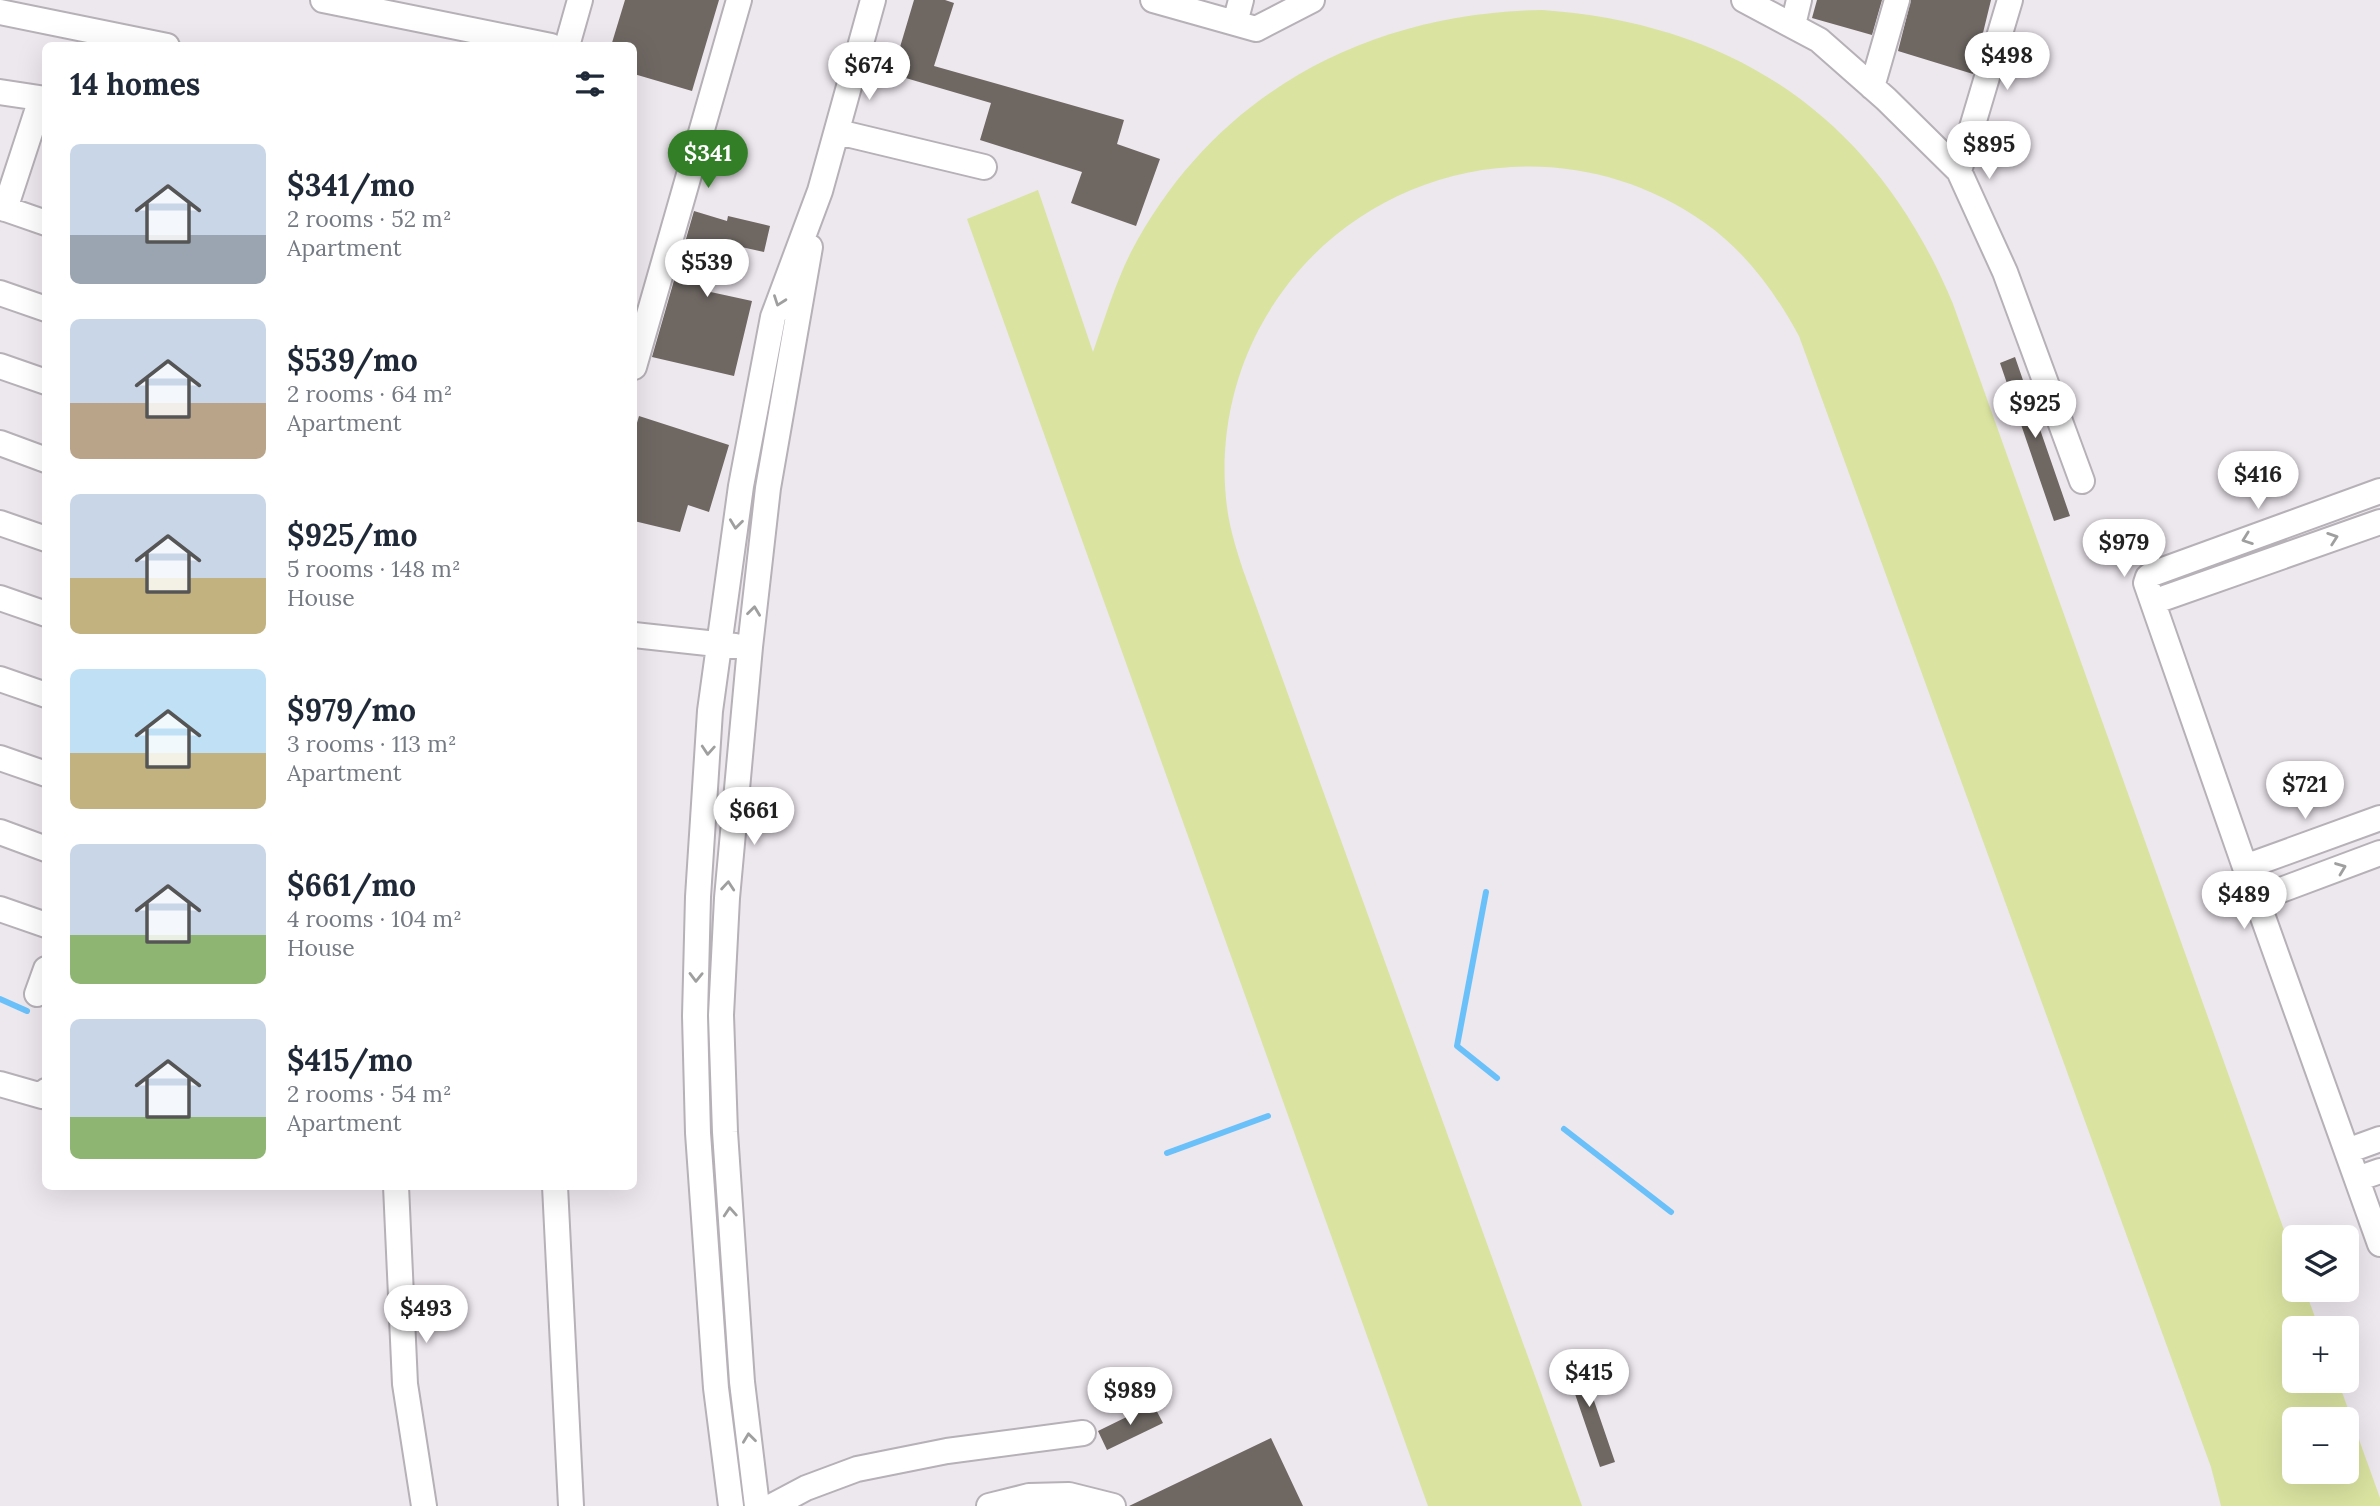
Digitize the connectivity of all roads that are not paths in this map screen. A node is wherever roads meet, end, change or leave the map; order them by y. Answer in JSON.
{"nodes":[{"id":1,"x":323,"y":0,"type":"edge"},
{"id":2,"x":580,"y":0,"type":"edge"},
{"id":3,"x":738,"y":0,"type":"edge"},
{"id":4,"x":873,"y":0,"type":"edge"},
{"id":5,"x":1153,"y":0,"type":"edge"},
{"id":6,"x":1312,"y":0,"type":"edge"},
{"id":7,"x":1744,"y":0,"type":"edge"},
{"id":8,"x":1799,"y":0,"type":"edge"},
{"id":9,"x":1897,"y":0,"type":"edge"},
{"id":10,"x":2010,"y":0,"type":"edge"},
{"id":11,"x":1238,"y":11,"type":"edge"},
{"id":12,"x":0,"y":12,"type":"edge"},
{"id":13,"x":1793,"y":25,"type":"junction"},
{"id":14,"x":147,"y":42,"type":"edge"},
{"id":15,"x":531,"y":42,"type":"edge"},
{"id":16,"x":568,"y":42,"type":"edge"},
{"id":17,"x":1872,"y":87,"type":"junction"},
{"id":18,"x":0,"y":92,"type":"edge"},
{"id":19,"x":42,"y":99,"type":"edge"},
{"id":20,"x":42,"y":102,"type":"edge"},
{"id":21,"x":838,"y":132,"type":"junction"},
{"id":22,"x":984,"y":167,"type":"dead end"},
{"id":23,"x":1959,"y":171,"type":"junction"},
{"id":24,"x":820,"y":191,"type":"junction"},
{"id":25,"x":3,"y":208,"type":"edge"},
{"id":26,"x":42,"y":222,"type":"edge"},
{"id":27,"x":0,"y":293,"type":"edge"},
{"id":28,"x":42,"y":308,"type":"edge"},
{"id":29,"x":637,"y":356,"type":"edge"},
{"id":30,"x":0,"y":366,"type":"edge"},
{"id":31,"x":42,"y":381,"type":"edge"},
{"id":32,"x":0,"y":443,"type":"edge"},
{"id":33,"x":42,"y":459,"type":"edge"},
{"id":34,"x":2082,"y":481,"type":"dead end"},
{"id":35,"x":2380,"y":491,"type":"edge"},
{"id":36,"x":2380,"y":522,"type":"edge"},
{"id":37,"x":0,"y":523,"type":"edge"},
{"id":38,"x":42,"y":538,"type":"edge"},
{"id":39,"x":0,"y":598,"type":"edge"},
{"id":40,"x":2153,"y":601,"type":"junction"},
{"id":41,"x":42,"y":613,"type":"edge"},
{"id":42,"x":637,"y":635,"type":"edge"},
{"id":43,"x":720,"y":645,"type":"junction"},
{"id":44,"x":750,"y":647,"type":"junction"},
{"id":45,"x":0,"y":679,"type":"edge"},
{"id":46,"x":42,"y":694,"type":"edge"},
{"id":47,"x":0,"y":758,"type":"edge"},
{"id":48,"x":42,"y":773,"type":"edge"},
{"id":49,"x":2380,"y":818,"type":"edge"},
{"id":50,"x":0,"y":832,"type":"edge"},
{"id":51,"x":42,"y":848,"type":"edge"},
{"id":52,"x":2380,"y":853,"type":"edge"},
{"id":53,"x":2245,"y":867,"type":"junction"},
{"id":54,"x":2257,"y":899,"type":"junction"},
{"id":55,"x":0,"y":909,"type":"edge"},
{"id":56,"x":42,"y":924,"type":"edge"},
{"id":57,"x":42,"y":980,"type":"edge"},
{"id":58,"x":37,"y":994,"type":"dead end"},
{"id":59,"x":0,"y":1084,"type":"edge"},
{"id":60,"x":42,"y":1096,"type":"edge"},
{"id":61,"x":2380,"y":1139,"type":"edge"},
{"id":62,"x":2347,"y":1151,"type":"junction"},
{"id":63,"x":2369,"y":1175,"type":"edge"},
{"id":64,"x":396,"y":1190,"type":"edge"},
{"id":65,"x":555,"y":1190,"type":"edge"},
{"id":66,"x":2380,"y":1244,"type":"edge"},
{"id":67,"x":1083,"y":1433,"type":"dead end"},
{"id":68,"x":424,"y":1506,"type":"edge"},
{"id":69,"x":572,"y":1506,"type":"edge"},
{"id":70,"x":731,"y":1506,"type":"edge"},
{"id":71,"x":757,"y":1506,"type":"edge"},
{"id":72,"x":772,"y":1506,"type":"edge"},
{"id":73,"x":989,"y":1506,"type":"edge"},
{"id":74,"x":1112,"y":1506,"type":"edge"}],
"edges":[{"from":1,"to":15,"type":"street"},
{"from":2,"to":16,"type":"street"},
{"from":3,"to":29,"type":"street"},
{"from":4,"to":21,"type":"street"},
{"from":5,"to":11,"type":"street"},
{"from":6,"to":11,"type":"street"},
{"from":7,"to":13,"type":"street"},
{"from":8,"to":13,"type":"street"},
{"from":9,"to":17,"type":"street"},
{"from":10,"to":23,"type":"street"},
{"from":12,"to":14,"type":"street"},
{"from":13,"to":17,"type":"street"},
{"from":17,"to":23,"type":"street"},
{"from":18,"to":19,"type":"street"},
{"from":20,"to":25,"type":"street"},
{"from":21,"to":22,"type":"street"},
{"from":21,"to":24,"type":"street"},
{"from":23,"to":34,"type":"street"},
{"from":24,"to":43,"type":"street","one_way":true},
{"from":44,"to":24,"type":"street","one_way":true},
{"from":25,"to":26,"type":"street"},
{"from":27,"to":28,"type":"street"},
{"from":30,"to":31,"type":"street"},
{"from":32,"to":33,"type":"street"},
{"from":35,"to":40,"type":"street","one_way":true},
{"from":40,"to":36,"type":"street","one_way":true},
{"from":37,"to":38,"type":"street"},
{"from":39,"to":41,"type":"street"},
{"from":40,"to":53,"type":"street"},
{"from":42,"to":43,"type":"street"},
{"from":43,"to":44,"type":"street"},
{"from":43,"to":70,"type":"street","one_way":true},
{"from":71,"to":44,"type":"street","one_way":true},
{"from":45,"to":46,"type":"street"},
{"from":47,"to":48,"type":"street"},
{"from":49,"to":53,"type":"street"},
{"from":50,"to":51,"type":"street"},
{"from":54,"to":52,"type":"street","one_way":true},
{"from":53,"to":54,"type":"street"},
{"from":54,"to":62,"type":"street"},
{"from":55,"to":56,"type":"street"},
{"from":57,"to":58,"type":"street"},
{"from":59,"to":60,"type":"street"},
{"from":61,"to":62,"type":"street"},
{"from":62,"to":63,"type":"street"},
{"from":63,"to":66,"type":"street"},
{"from":64,"to":68,"type":"street"},
{"from":65,"to":69,"type":"street"},
{"from":67,"to":72,"type":"street"},
{"from":73,"to":74,"type":"street"}]}
